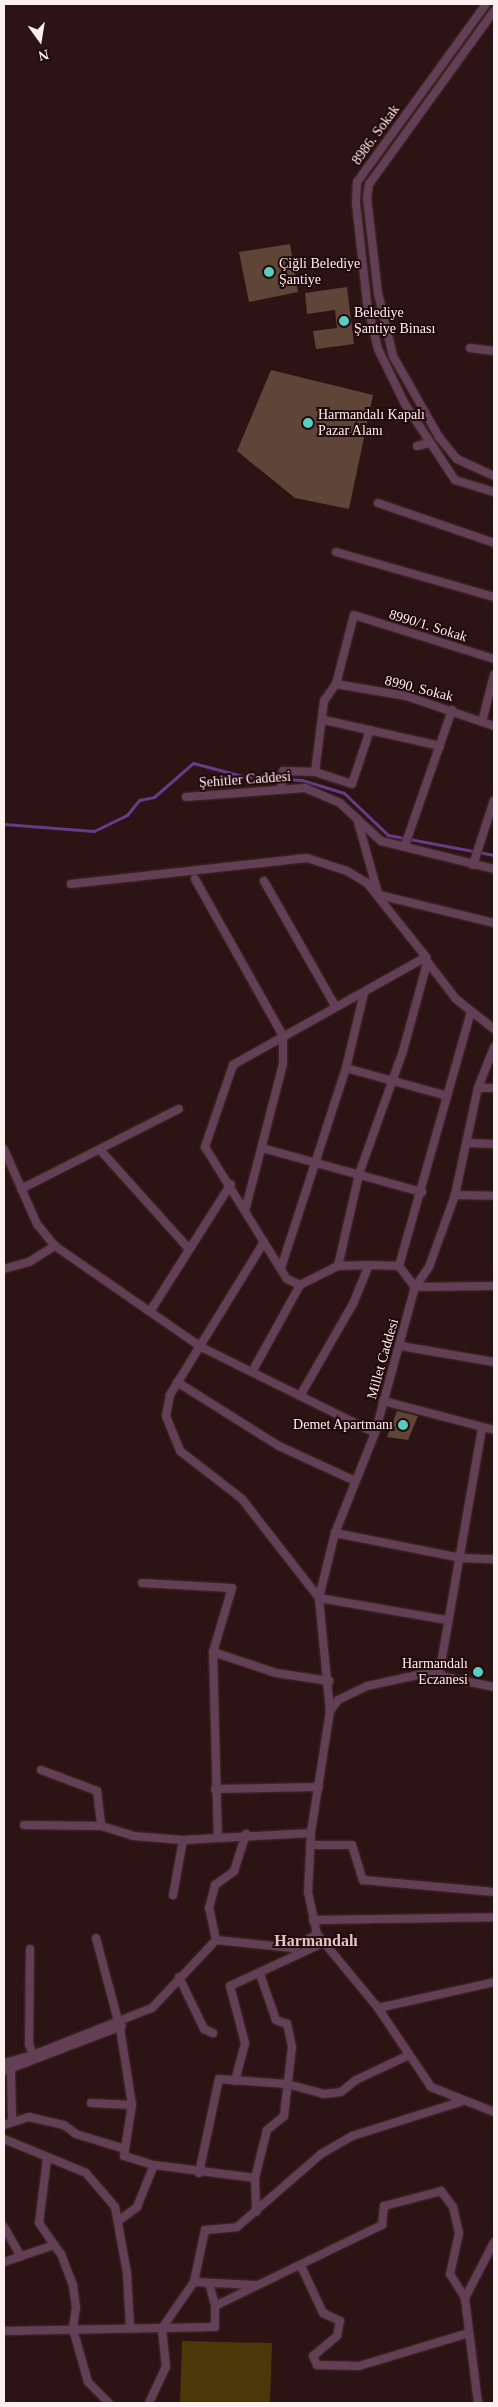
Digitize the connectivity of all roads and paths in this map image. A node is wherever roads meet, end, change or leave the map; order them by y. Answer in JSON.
{"nodes":[{"id":1,"x":486,"y":4,"type":"edge"},
{"id":2,"x":494,"y":11,"type":"edge"},
{"id":3,"x":470,"y":348,"type":"dead end"},
{"id":4,"x":494,"y":351,"type":"edge"},
{"id":5,"x":429,"y":443,"type":"junction"},
{"id":6,"x":417,"y":446,"type":"dead end"},
{"id":7,"x":494,"y":476,"type":"edge"},
{"id":8,"x":494,"y":492,"type":"edge"},
{"id":9,"x":378,"y":503,"type":"dead end"},
{"id":10,"x":494,"y":543,"type":"edge"},
{"id":11,"x":336,"y":552,"type":"dead end"},
{"id":12,"x":494,"y":597,"type":"edge"},
{"id":13,"x":494,"y":659,"type":"edge"},
{"id":14,"x":494,"y":675,"type":"edge"},
{"id":15,"x":336,"y":684,"type":"junction"},
{"id":16,"x":452,"y":710,"type":"junction"},
{"id":17,"x":324,"y":720,"type":"junction"},
{"id":18,"x":482,"y":722,"type":"junction"},
{"id":19,"x":494,"y":726,"type":"edge"},
{"id":20,"x":370,"y":730,"type":"junction"},
{"id":21,"x":440,"y":746,"type":"junction"},
{"id":22,"x":315,"y":772,"type":"junction"},
{"id":23,"x":281,"y":788,"type":"junction"},
{"id":24,"x":186,"y":797,"type":"dead end"},
{"id":25,"x":494,"y":800,"type":"edge"},
{"id":26,"x":358,"y":822,"type":"junction"},
{"id":27,"x":405,"y":844,"type":"junction"},
{"id":28,"x":473,"y":865,"type":"junction"},
{"id":29,"x":494,"y":869,"type":"edge"},
{"id":30,"x":195,"y":880,"type":"dead end"},
{"id":31,"x":264,"y":881,"type":"dead end"},
{"id":32,"x":71,"y":884,"type":"dead end"},
{"id":33,"x":379,"y":895,"type":"junction"},
{"id":34,"x":494,"y":923,"type":"edge"},
{"id":35,"x":426,"y":960,"type":"junction"},
{"id":36,"x":364,"y":993,"type":"junction"},
{"id":37,"x":336,"y":1007,"type":"junction"},
{"id":38,"x":470,"y":1012,"type":"junction"},
{"id":39,"x":494,"y":1029,"type":"edge"},
{"id":40,"x":283,"y":1036,"type":"junction"},
{"id":41,"x":494,"y":1047,"type":"edge"},
{"id":42,"x":346,"y":1068,"type":"junction"},
{"id":43,"x":390,"y":1080,"type":"junction"},
{"id":44,"x":478,"y":1088,"type":"junction"},
{"id":45,"x":494,"y":1088,"type":"edge"},
{"id":46,"x":444,"y":1095,"type":"junction"},
{"id":47,"x":179,"y":1109,"type":"dead end"},
{"id":48,"x":468,"y":1143,"type":"junction"},
{"id":49,"x":494,"y":1144,"type":"edge"},
{"id":50,"x":262,"y":1148,"type":"junction"},
{"id":51,"x":4,"y":1149,"type":"edge"},
{"id":52,"x":102,"y":1152,"type":"junction"},
{"id":53,"x":313,"y":1163,"type":"junction"},
{"id":54,"x":359,"y":1174,"type":"junction"},
{"id":55,"x":231,"y":1184,"type":"junction"},
{"id":56,"x":21,"y":1189,"type":"junction"},
{"id":57,"x":422,"y":1192,"type":"junction"},
{"id":58,"x":455,"y":1195,"type":"junction"},
{"id":59,"x":494,"y":1196,"type":"edge"},
{"id":60,"x":246,"y":1207,"type":"junction"},
{"id":61,"x":264,"y":1242,"type":"junction"},
{"id":62,"x":56,"y":1246,"type":"junction"},
{"id":63,"x":188,"y":1248,"type":"junction"},
{"id":64,"x":369,"y":1265,"type":"junction"},
{"id":65,"x":338,"y":1266,"type":"junction"},
{"id":66,"x":399,"y":1266,"type":"junction"},
{"id":67,"x":281,"y":1268,"type":"junction"},
{"id":68,"x":4,"y":1269,"type":"edge"},
{"id":69,"x":300,"y":1285,"type":"junction"},
{"id":70,"x":494,"y":1286,"type":"edge"},
{"id":71,"x":415,"y":1287,"type":"junction"},
{"id":72,"x":151,"y":1310,"type":"junction"},
{"id":73,"x":401,"y":1346,"type":"junction"},
{"id":74,"x":201,"y":1347,"type":"junction"},
{"id":75,"x":494,"y":1362,"type":"edge"},
{"id":76,"x":252,"y":1372,"type":"junction"},
{"id":77,"x":177,"y":1382,"type":"junction"},
{"id":78,"x":300,"y":1396,"type":"junction"},
{"id":79,"x":384,"y":1401,"type":"junction"},
{"id":80,"x":482,"y":1428,"type":"junction"},
{"id":81,"x":494,"y":1430,"type":"edge"},
{"id":82,"x":374,"y":1433,"type":"junction"},
{"id":83,"x":355,"y":1481,"type":"junction"},
{"id":84,"x":335,"y":1533,"type":"junction"},
{"id":85,"x":461,"y":1558,"type":"junction"},
{"id":86,"x":494,"y":1559,"type":"edge"},
{"id":87,"x":142,"y":1583,"type":"dead end"},
{"id":88,"x":318,"y":1598,"type":"junction"},
{"id":89,"x":447,"y":1620,"type":"junction"},
{"id":90,"x":213,"y":1652,"type":"junction"},
{"id":91,"x":439,"y":1675,"type":"junction"},
{"id":92,"x":329,"y":1681,"type":"junction"},
{"id":93,"x":494,"y":1687,"type":"edge"},
{"id":94,"x":330,"y":1711,"type":"junction"},
{"id":95,"x":41,"y":1770,"type":"dead end"},
{"id":96,"x":319,"y":1787,"type":"junction"},
{"id":97,"x":215,"y":1789,"type":"junction"},
{"id":98,"x":24,"y":1825,"type":"dead end"},
{"id":99,"x":101,"y":1826,"type":"junction"},
{"id":100,"x":246,"y":1834,"type":"junction"},
{"id":101,"x":311,"y":1834,"type":"junction"},
{"id":102,"x":218,"y":1836,"type":"junction"},
{"id":103,"x":183,"y":1840,"type":"junction"},
{"id":104,"x":310,"y":1845,"type":"junction"},
{"id":105,"x":494,"y":1892,"type":"edge"},
{"id":106,"x":173,"y":1895,"type":"dead end"},
{"id":107,"x":494,"y":1917,"type":"edge"},
{"id":108,"x":313,"y":1920,"type":"junction"},
{"id":109,"x":317,"y":1934,"type":"junction"},
{"id":110,"x":96,"y":1938,"type":"dead end"},
{"id":111,"x":216,"y":1940,"type":"junction"},
{"id":112,"x":323,"y":1943,"type":"junction"},
{"id":113,"x":30,"y":1949,"type":"dead end"},
{"id":114,"x":260,"y":1974,"type":"junction"},
{"id":115,"x":179,"y":1977,"type":"junction"},
{"id":116,"x":494,"y":1982,"type":"edge"},
{"id":117,"x":378,"y":2008,"type":"junction"},
{"id":118,"x":131,"y":2018,"type":"junction"},
{"id":119,"x":116,"y":2020,"type":"junction"},
{"id":120,"x":120,"y":2028,"type":"junction"},
{"id":121,"x":214,"y":2034,"type":"dead end"},
{"id":122,"x":33,"y":2056,"type":"junction"},
{"id":123,"x":407,"y":2056,"type":"junction"},
{"id":124,"x":4,"y":2062,"type":"edge"},
{"id":125,"x":7,"y":2071,"type":"edge"},
{"id":126,"x":236,"y":2081,"type":"junction"},
{"id":127,"x":286,"y":2084,"type":"junction"},
{"id":128,"x":460,"y":2102,"type":"junction"},
{"id":129,"x":91,"y":2103,"type":"dead end"},
{"id":130,"x":132,"y":2105,"type":"junction"},
{"id":131,"x":494,"y":2112,"type":"edge"},
{"id":132,"x":12,"y":2120,"type":"junction"},
{"id":133,"x":4,"y":2125,"type":"edge"},
{"id":134,"x":4,"y":2139,"type":"edge"},
{"id":135,"x":124,"y":2149,"type":"junction"},
{"id":136,"x":47,"y":2159,"type":"junction"},
{"id":137,"x":154,"y":2165,"type":"junction"},
{"id":138,"x":199,"y":2174,"type":"junction"},
{"id":139,"x":255,"y":2178,"type":"junction"},
{"id":140,"x":256,"y":2212,"type":"junction"},
{"id":141,"x":118,"y":2221,"type":"junction"},
{"id":142,"x":4,"y":2227,"type":"edge"},
{"id":143,"x":494,"y":2242,"type":"edge"},
{"id":144,"x":54,"y":2245,"type":"junction"},
{"id":145,"x":21,"y":2256,"type":"junction"},
{"id":146,"x":4,"y":2262,"type":"edge"},
{"id":147,"x":301,"y":2266,"type":"junction"},
{"id":148,"x":194,"y":2282,"type":"junction"},
{"id":149,"x":209,"y":2283,"type":"junction"},
{"id":150,"x":257,"y":2285,"type":"junction"},
{"id":151,"x":465,"y":2298,"type":"junction"},
{"id":152,"x":216,"y":2306,"type":"junction"},
{"id":153,"x":130,"y":2327,"type":"junction"},
{"id":154,"x":162,"y":2328,"type":"junction"},
{"id":155,"x":73,"y":2329,"type":"junction"},
{"id":156,"x":4,"y":2331,"type":"edge"},
{"id":157,"x":470,"y":2333,"type":"junction"},
{"id":158,"x":109,"y":2403,"type":"edge"},
{"id":159,"x":149,"y":2403,"type":"edge"},
{"id":160,"x":478,"y":2403,"type":"edge"}],
"edges":[{"from":1,"to":5,"type":"street","name":"8986. Sokak"},
{"from":2,"to":7,"type":"street","name":"8986. Sokak"},
{"from":3,"to":4,"type":"street"},
{"from":5,"to":6,"type":"street"},
{"from":5,"to":8,"type":"street","name":"8986. Sokak"},
{"from":9,"to":10,"type":"street"},
{"from":11,"to":12,"type":"street"},
{"from":13,"to":15,"type":"street","name":"8990/1. Sokak"},
{"from":14,"to":18,"type":"street"},
{"from":15,"to":16,"type":"street","name":"8990. Sokak"},
{"from":15,"to":17,"type":"street"},
{"from":16,"to":18,"type":"street","name":"8990. Sokak"},
{"from":16,"to":21,"type":"street"},
{"from":17,"to":20,"type":"street"},
{"from":17,"to":22,"type":"street"},
{"from":18,"to":19,"type":"street","name":"8990. Sokak"},
{"from":20,"to":21,"type":"street"},
{"from":20,"to":22,"type":"street"},
{"from":21,"to":27,"type":"street"},
{"from":22,"to":23,"type":"street"},
{"from":23,"to":24,"type":"street","name":"Şehitler Caddesi"},
{"from":23,"to":26,"type":"street","name":"Şehitler Caddesi"},
{"from":25,"to":28,"type":"street"},
{"from":26,"to":27,"type":"street","name":"Şehitler Caddesi"},
{"from":26,"to":33,"type":"street"},
{"from":27,"to":28,"type":"street","name":"Şehitler Caddesi"},
{"from":28,"to":29,"type":"street","name":"Şehitler Caddesi"},
{"from":30,"to":40,"type":"street"},
{"from":31,"to":37,"type":"street"},
{"from":32,"to":33,"type":"street"},
{"from":33,"to":34,"type":"street"},
{"from":33,"to":35,"type":"street"},
{"from":35,"to":36,"type":"street"},
{"from":35,"to":38,"type":"street"},
{"from":35,"to":43,"type":"street"},
{"from":36,"to":37,"type":"street"},
{"from":36,"to":42,"type":"street"},
{"from":37,"to":40,"type":"street"},
{"from":38,"to":39,"type":"street"},
{"from":38,"to":46,"type":"street"},
{"from":40,"to":50,"type":"street"},
{"from":40,"to":55,"type":"street"},
{"from":41,"to":44,"type":"street","name":"Millet Caddesi"},
{"from":42,"to":43,"type":"street"},
{"from":42,"to":53,"type":"street"},
{"from":43,"to":46,"type":"street"},
{"from":43,"to":54,"type":"street"},
{"from":44,"to":45,"type":"street"},
{"from":44,"to":48,"type":"street","name":"Millet Caddesi"},
{"from":46,"to":57,"type":"street"},
{"from":47,"to":52,"type":"street"},
{"from":48,"to":49,"type":"street"},
{"from":48,"to":58,"type":"street","name":"Millet Caddesi"},
{"from":50,"to":53,"type":"street"},
{"from":50,"to":60,"type":"street"},
{"from":51,"to":56,"type":"street"},
{"from":52,"to":56,"type":"street"},
{"from":52,"to":63,"type":"street"},
{"from":53,"to":54,"type":"street"},
{"from":53,"to":67,"type":"street"},
{"from":54,"to":57,"type":"street"},
{"from":54,"to":65,"type":"street"},
{"from":55,"to":60,"type":"street"},
{"from":55,"to":63,"type":"street"},
{"from":56,"to":62,"type":"street"},
{"from":57,"to":66,"type":"street"},
{"from":58,"to":59,"type":"street"},
{"from":58,"to":71,"type":"street","name":"Millet Caddesi"},
{"from":60,"to":61,"type":"street"},
{"from":61,"to":67,"type":"street"},
{"from":61,"to":74,"type":"street"},
{"from":62,"to":68,"type":"street"},
{"from":62,"to":72,"type":"street"},
{"from":63,"to":72,"type":"street"},
{"from":64,"to":65,"type":"street"},
{"from":64,"to":66,"type":"street"},
{"from":64,"to":78,"type":"street"},
{"from":65,"to":69,"type":"street"},
{"from":66,"to":71,"type":"street"},
{"from":67,"to":69,"type":"street"},
{"from":69,"to":76,"type":"street"},
{"from":70,"to":71,"type":"street"},
{"from":71,"to":73,"type":"street","name":"Millet Caddesi"},
{"from":72,"to":74,"type":"street"},
{"from":73,"to":75,"type":"street"},
{"from":73,"to":79,"type":"street","name":"Millet Caddesi"},
{"from":74,"to":76,"type":"street"},
{"from":74,"to":77,"type":"street"},
{"from":76,"to":78,"type":"street"},
{"from":77,"to":83,"type":"street"},
{"from":77,"to":88,"type":"street"},
{"from":78,"to":82,"type":"street"},
{"from":79,"to":80,"type":"street"},
{"from":79,"to":82,"type":"street","name":"Millet Caddesi"},
{"from":80,"to":81,"type":"street"},
{"from":80,"to":85,"type":"street"},
{"from":82,"to":83,"type":"street","name":"Millet Caddesi"},
{"from":83,"to":84,"type":"street","name":"Millet Caddesi"},
{"from":84,"to":85,"type":"street"},
{"from":84,"to":88,"type":"street","name":"Millet Caddesi"},
{"from":85,"to":86,"type":"street"},
{"from":85,"to":89,"type":"street"},
{"from":87,"to":90,"type":"street"},
{"from":88,"to":89,"type":"street"},
{"from":88,"to":92,"type":"street","name":"Millet Caddesi"},
{"from":89,"to":91,"type":"street"},
{"from":90,"to":92,"type":"street"},
{"from":90,"to":97,"type":"street"},
{"from":91,"to":93,"type":"street"},
{"from":91,"to":94,"type":"street"},
{"from":92,"to":94,"type":"street","name":"Millet Caddesi"},
{"from":94,"to":96,"type":"street","name":"Millet Caddesi"},
{"from":95,"to":99,"type":"street"},
{"from":96,"to":97,"type":"street"},
{"from":96,"to":101,"type":"street","name":"Millet Caddesi"},
{"from":97,"to":102,"type":"street"},
{"from":98,"to":99,"type":"street"},
{"from":99,"to":103,"type":"street"},
{"from":100,"to":101,"type":"street"},
{"from":100,"to":102,"type":"street"},
{"from":100,"to":111,"type":"street"},
{"from":101,"to":104,"type":"street","name":"Millet Caddesi"},
{"from":102,"to":103,"type":"street"},
{"from":103,"to":106,"type":"street"},
{"from":104,"to":105,"type":"street"},
{"from":104,"to":108,"type":"street","name":"Millet Caddesi"},
{"from":107,"to":108,"type":"street"},
{"from":108,"to":109,"type":"street","name":"Millet Caddesi"},
{"from":109,"to":111,"type":"street"},
{"from":109,"to":112,"type":"street","name":"Millet Caddesi"},
{"from":110,"to":119,"type":"street"},
{"from":111,"to":115,"type":"street"},
{"from":112,"to":114,"type":"street"},
{"from":112,"to":117,"type":"street","name":"Millet Caddesi"},
{"from":113,"to":122,"type":"street"},
{"from":114,"to":126,"type":"street"},
{"from":114,"to":127,"type":"street"},
{"from":115,"to":118,"type":"street"},
{"from":115,"to":121,"type":"street"},
{"from":116,"to":117,"type":"street"},
{"from":117,"to":123,"type":"street","name":"Millet Caddesi"},
{"from":118,"to":119,"type":"street"},
{"from":118,"to":120,"type":"street"},
{"from":119,"to":120,"type":"street"},
{"from":119,"to":122,"type":"street"},
{"from":120,"to":125,"type":"street"},
{"from":120,"to":130,"type":"street"},
{"from":122,"to":124,"type":"street"},
{"from":123,"to":127,"type":"street"},
{"from":123,"to":128,"type":"street","name":"Millet Caddesi"},
{"from":125,"to":132,"type":"street"},
{"from":126,"to":127,"type":"street"},
{"from":126,"to":138,"type":"street"},
{"from":127,"to":139,"type":"street"},
{"from":128,"to":131,"type":"street","name":"Millet Caddesi"},
{"from":128,"to":140,"type":"street"},
{"from":129,"to":130,"type":"street"},
{"from":130,"to":135,"type":"street"},
{"from":132,"to":133,"type":"street"},
{"from":132,"to":135,"type":"street"},
{"from":134,"to":136,"type":"street"},
{"from":135,"to":137,"type":"street"},
{"from":136,"to":141,"type":"street"},
{"from":136,"to":144,"type":"street"},
{"from":137,"to":138,"type":"street"},
{"from":137,"to":141,"type":"street"},
{"from":138,"to":139,"type":"street"},
{"from":139,"to":140,"type":"street"},
{"from":140,"to":148,"type":"street"},
{"from":141,"to":153,"type":"street"},
{"from":142,"to":145,"type":"street"},
{"from":143,"to":151,"type":"street"},
{"from":144,"to":145,"type":"street"},
{"from":144,"to":155,"type":"street"},
{"from":145,"to":146,"type":"street"},
{"from":147,"to":150,"type":"street"},
{"from":147,"to":151,"type":"street"},
{"from":147,"to":157,"type":"street"},
{"from":148,"to":149,"type":"street"},
{"from":148,"to":154,"type":"street"},
{"from":149,"to":150,"type":"street"},
{"from":149,"to":152,"type":"street"},
{"from":150,"to":152,"type":"street"},
{"from":151,"to":157,"type":"street"},
{"from":152,"to":154,"type":"street"},
{"from":153,"to":154,"type":"street"},
{"from":153,"to":155,"type":"street"},
{"from":154,"to":159,"type":"street"},
{"from":155,"to":156,"type":"street"},
{"from":155,"to":158,"type":"street"},
{"from":157,"to":160,"type":"street"}]}
